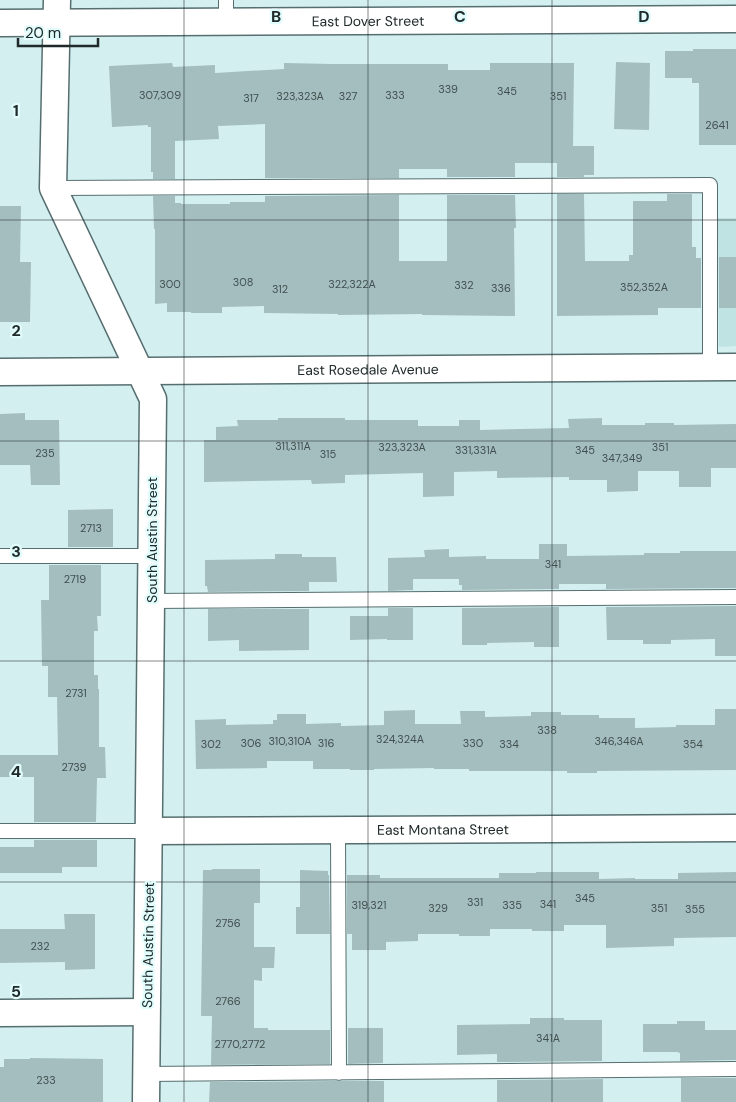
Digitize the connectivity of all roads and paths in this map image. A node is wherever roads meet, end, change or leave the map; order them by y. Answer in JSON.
{"nodes":[{"id":1,"x":56,"y":11,"type":"edge"},
{"id":2,"x":226,"y":11,"type":"edge"},
{"id":3,"x":736,"y":19,"type":"edge"},
{"id":4,"x":0,"y":23,"type":"edge"},
{"id":5,"x":53,"y":188,"type":"junction"},
{"id":6,"x":736,"y":367,"type":"edge"},
{"id":7,"x":710,"y":368,"type":"junction"},
{"id":8,"x":0,"y":372,"type":"edge"},
{"id":9,"x":140,"y":372,"type":"junction"},
{"id":10,"x":0,"y":556,"type":"edge"},
{"id":11,"x":152,"y":556,"type":"junction"},
{"id":12,"x":736,"y":597,"type":"edge"},
{"id":13,"x":152,"y":601,"type":"junction"},
{"id":14,"x":736,"y":828,"type":"edge"},
{"id":15,"x":338,"y":830,"type":"junction"},
{"id":16,"x":0,"y":831,"type":"edge"},
{"id":17,"x":149,"y":831,"type":"junction"},
{"id":18,"x":146,"y":1012,"type":"junction"},
{"id":19,"x":0,"y":1013,"type":"edge"},
{"id":20,"x":736,"y":1069,"type":"edge"},
{"id":21,"x":339,"y":1073,"type":"junction"},
{"id":22,"x":146,"y":1074,"type":"junction"},
{"id":23,"x":146,"y":1102,"type":"edge"}],
"edges":[{"from":1,"to":2,"type":"street","name":"East Dover Street"},
{"from":1,"to":4,"type":"street","name":"East Dover Street"},
{"from":1,"to":5,"type":"street","name":"South Austin Street"},
{"from":2,"to":3,"type":"street","name":"East Dover Street"},
{"from":5,"to":7,"type":"lane"},
{"from":5,"to":9,"type":"street","name":"South Austin Street"},
{"from":6,"to":7,"type":"street","name":"East Rosedale Avenue"},
{"from":7,"to":9,"type":"street","name":"East Rosedale Avenue"},
{"from":8,"to":9,"type":"street","name":"East Rosedale Avenue"},
{"from":9,"to":11,"type":"street","name":"South Austin Street"},
{"from":10,"to":11,"type":"lane"},
{"from":11,"to":13,"type":"street","name":"South Austin Street"},
{"from":12,"to":13,"type":"lane"},
{"from":13,"to":17,"type":"street","name":"South Austin Street"},
{"from":14,"to":15,"type":"street","name":"East Montana Street"},
{"from":15,"to":17,"type":"street","name":"East Montana Street"},
{"from":15,"to":21,"type":"lane"},
{"from":16,"to":17,"type":"lane"},
{"from":17,"to":18,"type":"street","name":"South Austin Street"},
{"from":18,"to":19,"type":"street"},
{"from":18,"to":22,"type":"street","name":"South Austin Street"},
{"from":20,"to":21,"type":"lane"},
{"from":21,"to":22,"type":"lane"},
{"from":22,"to":23,"type":"street","name":"South Austin Street"}]}
